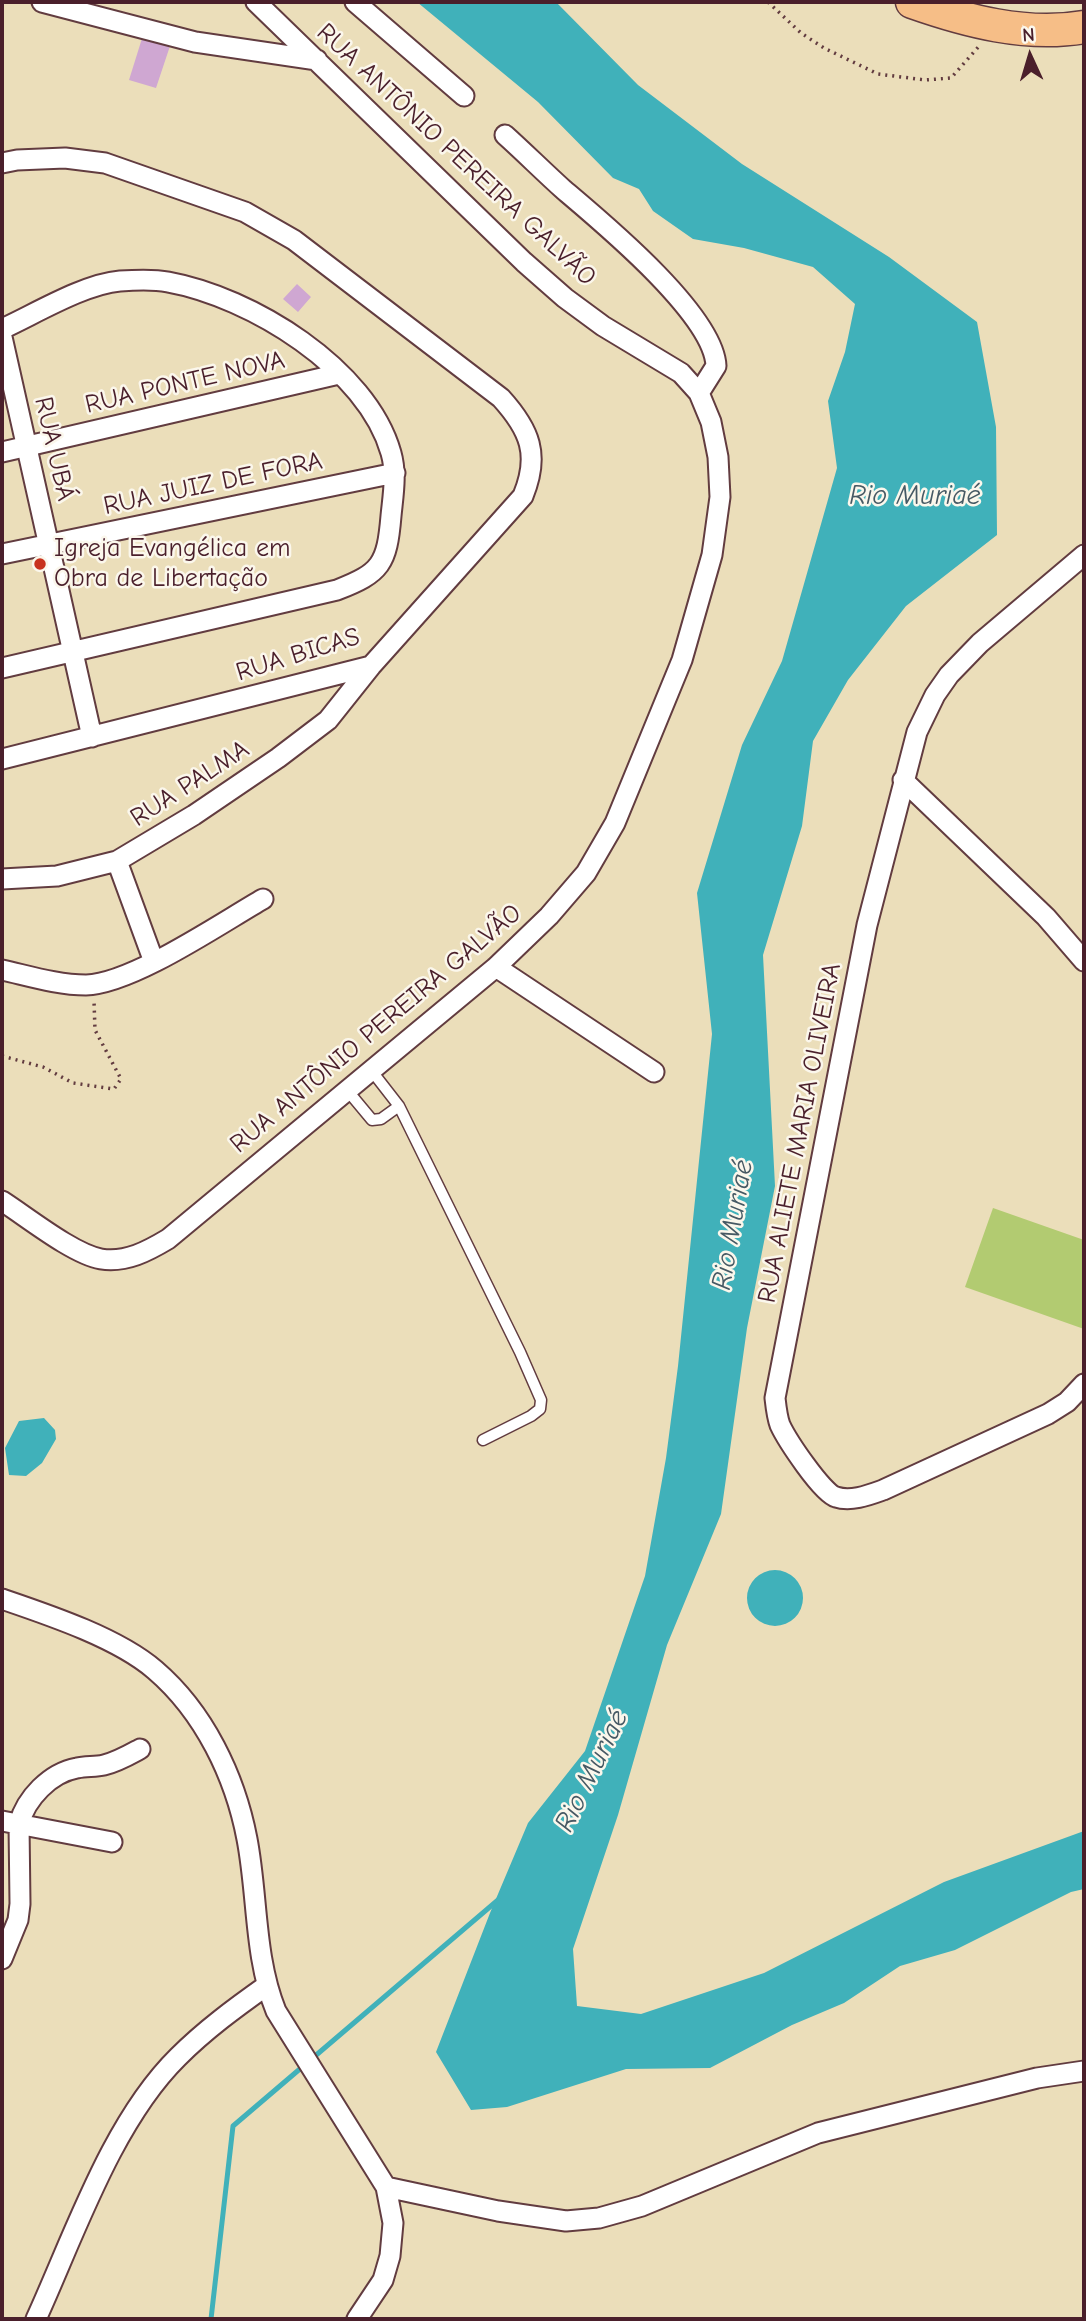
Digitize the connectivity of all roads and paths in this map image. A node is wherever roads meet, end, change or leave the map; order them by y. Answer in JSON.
{"nodes":[{"id":1,"x":42,"y":2,"type":"edge"},
{"id":2,"x":256,"y":2,"type":"edge"},
{"id":3,"x":355,"y":2,"type":"edge"},
{"id":4,"x":768,"y":2,"type":"edge"},
{"id":5,"x":912,"y":2,"type":"edge"},
{"id":6,"x":993,"y":25,"type":"junction"},
{"id":7,"x":1084,"y":27,"type":"edge"},
{"id":8,"x":317,"y":61,"type":"junction"},
{"id":9,"x":464,"y":96,"type":"dead end"},
{"id":10,"x":505,"y":135,"type":"dead end"},
{"id":11,"x":2,"y":163,"type":"edge"},
{"id":12,"x":2,"y":329,"type":"edge"},
{"id":13,"x":2,"y":337,"type":"edge"},
{"id":14,"x":339,"y":374,"type":"junction"},
{"id":15,"x":699,"y":393,"type":"junction"},
{"id":16,"x":26,"y":446,"type":"junction"},
{"id":17,"x":2,"y":452,"type":"edge"},
{"id":18,"x":394,"y":473,"type":"junction"},
{"id":19,"x":48,"y":544,"type":"junction"},
{"id":20,"x":2,"y":554,"type":"edge"},
{"id":21,"x":1084,"y":555,"type":"edge"},
{"id":22,"x":73,"y":653,"type":"junction"},
{"id":23,"x":371,"y":666,"type":"junction"},
{"id":24,"x":2,"y":668,"type":"edge"},
{"id":25,"x":92,"y":737,"type":"junction"},
{"id":26,"x":2,"y":759,"type":"edge"},
{"id":27,"x":903,"y":780,"type":"junction"},
{"id":28,"x":117,"y":861,"type":"junction"},
{"id":29,"x":2,"y":879,"type":"edge"},
{"id":30,"x":263,"y":899,"type":"dead end"},
{"id":31,"x":1084,"y":961,"type":"edge"},
{"id":32,"x":154,"y":962,"type":"junction"},
{"id":33,"x":496,"y":967,"type":"junction"},
{"id":34,"x":2,"y":971,"type":"edge"},
{"id":35,"x":94,"y":984,"type":"junction"},
{"id":36,"x":2,"y":1056,"type":"edge"},
{"id":37,"x":371,"y":1070,"type":"junction"},
{"id":38,"x":654,"y":1072,"type":"dead end"},
{"id":39,"x":347,"y":1090,"type":"junction"},
{"id":40,"x":399,"y":1106,"type":"junction"},
{"id":41,"x":2,"y":1201,"type":"edge"},
{"id":42,"x":1084,"y":1384,"type":"edge"},
{"id":43,"x":483,"y":1440,"type":"dead end"},
{"id":44,"x":2,"y":1599,"type":"edge"},
{"id":45,"x":140,"y":1749,"type":"dead end"},
{"id":46,"x":11,"y":1823,"type":"edge"},
{"id":47,"x":112,"y":1842,"type":"dead end"},
{"id":48,"x":2,"y":1959,"type":"edge"},
{"id":49,"x":266,"y":1986,"type":"junction"},
{"id":50,"x":1084,"y":2071,"type":"edge"},
{"id":51,"x":386,"y":2187,"type":"junction"},
{"id":52,"x":36,"y":2319,"type":"edge"},
{"id":53,"x":357,"y":2319,"type":"edge"}],
"edges":[{"from":1,"to":8,"type":"street"},
{"from":2,"to":8,"type":"street","name":"RUA ANTÔNIO PEREIRA GALVÃO"},
{"from":3,"to":9,"type":"street"},
{"from":4,"to":6,"type":"path"},
{"from":5,"to":6,"type":"highway"},
{"from":6,"to":7,"type":"highway"},
{"from":8,"to":15,"type":"street","name":"RUA ANTÔNIO PEREIRA GALVÃO"},
{"from":10,"to":15,"type":"street"},
{"from":11,"to":23,"type":"street","name":"RUA BICAS"},
{"from":12,"to":14,"type":"street"},
{"from":13,"to":16,"type":"street","name":"RUA UBÁ"},
{"from":14,"to":16,"type":"street","name":"RUA PONTE NOVA"},
{"from":14,"to":18,"type":"street"},
{"from":15,"to":33,"type":"street","name":"RUA ANTÔNIO PEREIRA GALVÃO"},
{"from":16,"to":17,"type":"street","name":"RUA PONTE NOVA"},
{"from":16,"to":19,"type":"street","name":"RUA UBÁ"},
{"from":18,"to":19,"type":"street","name":"RUA JUIZ DE FORA"},
{"from":18,"to":22,"type":"street"},
{"from":19,"to":20,"type":"street","name":"RUA JUIZ DE FORA"},
{"from":19,"to":22,"type":"street","name":"RUA UBÁ"},
{"from":21,"to":27,"type":"street","name":"RUA ALIETE MARIA OLIVEIRA"},
{"from":22,"to":24,"type":"street"},
{"from":22,"to":25,"type":"street","name":"RUA UBÁ"},
{"from":23,"to":25,"type":"street","name":"RUA BICAS"},
{"from":23,"to":28,"type":"street","name":"RUA PALMA"},
{"from":25,"to":26,"type":"street","name":"RUA BICAS"},
{"from":27,"to":31,"type":"street"},
{"from":27,"to":42,"type":"street","name":"RUA ALIETE MARIA OLIVEIRA"},
{"from":28,"to":29,"type":"street","name":"RUA PALMA"},
{"from":28,"to":32,"type":"street"},
{"from":30,"to":32,"type":"street"},
{"from":32,"to":35,"type":"street"},
{"from":33,"to":37,"type":"street","name":"RUA ANTÔNIO PEREIRA GALVÃO"},
{"from":33,"to":38,"type":"street"},
{"from":34,"to":35,"type":"street"},
{"from":35,"to":36,"type":"path"},
{"from":37,"to":39,"type":"street","name":"RUA ANTÔNIO PEREIRA GALVÃO"},
{"from":37,"to":40,"type":"lane"},
{"from":39,"to":40,"type":"lane"},
{"from":39,"to":41,"type":"street","name":"RUA ANTÔNIO PEREIRA GALVÃO"},
{"from":40,"to":43,"type":"lane"},
{"from":44,"to":49,"type":"street"},
{"from":45,"to":46,"type":"street"},
{"from":46,"to":47,"type":"street"},
{"from":46,"to":48,"type":"street"},
{"from":49,"to":51,"type":"street"},
{"from":49,"to":52,"type":"street"},
{"from":50,"to":51,"type":"street"},
{"from":51,"to":53,"type":"street"}]}
